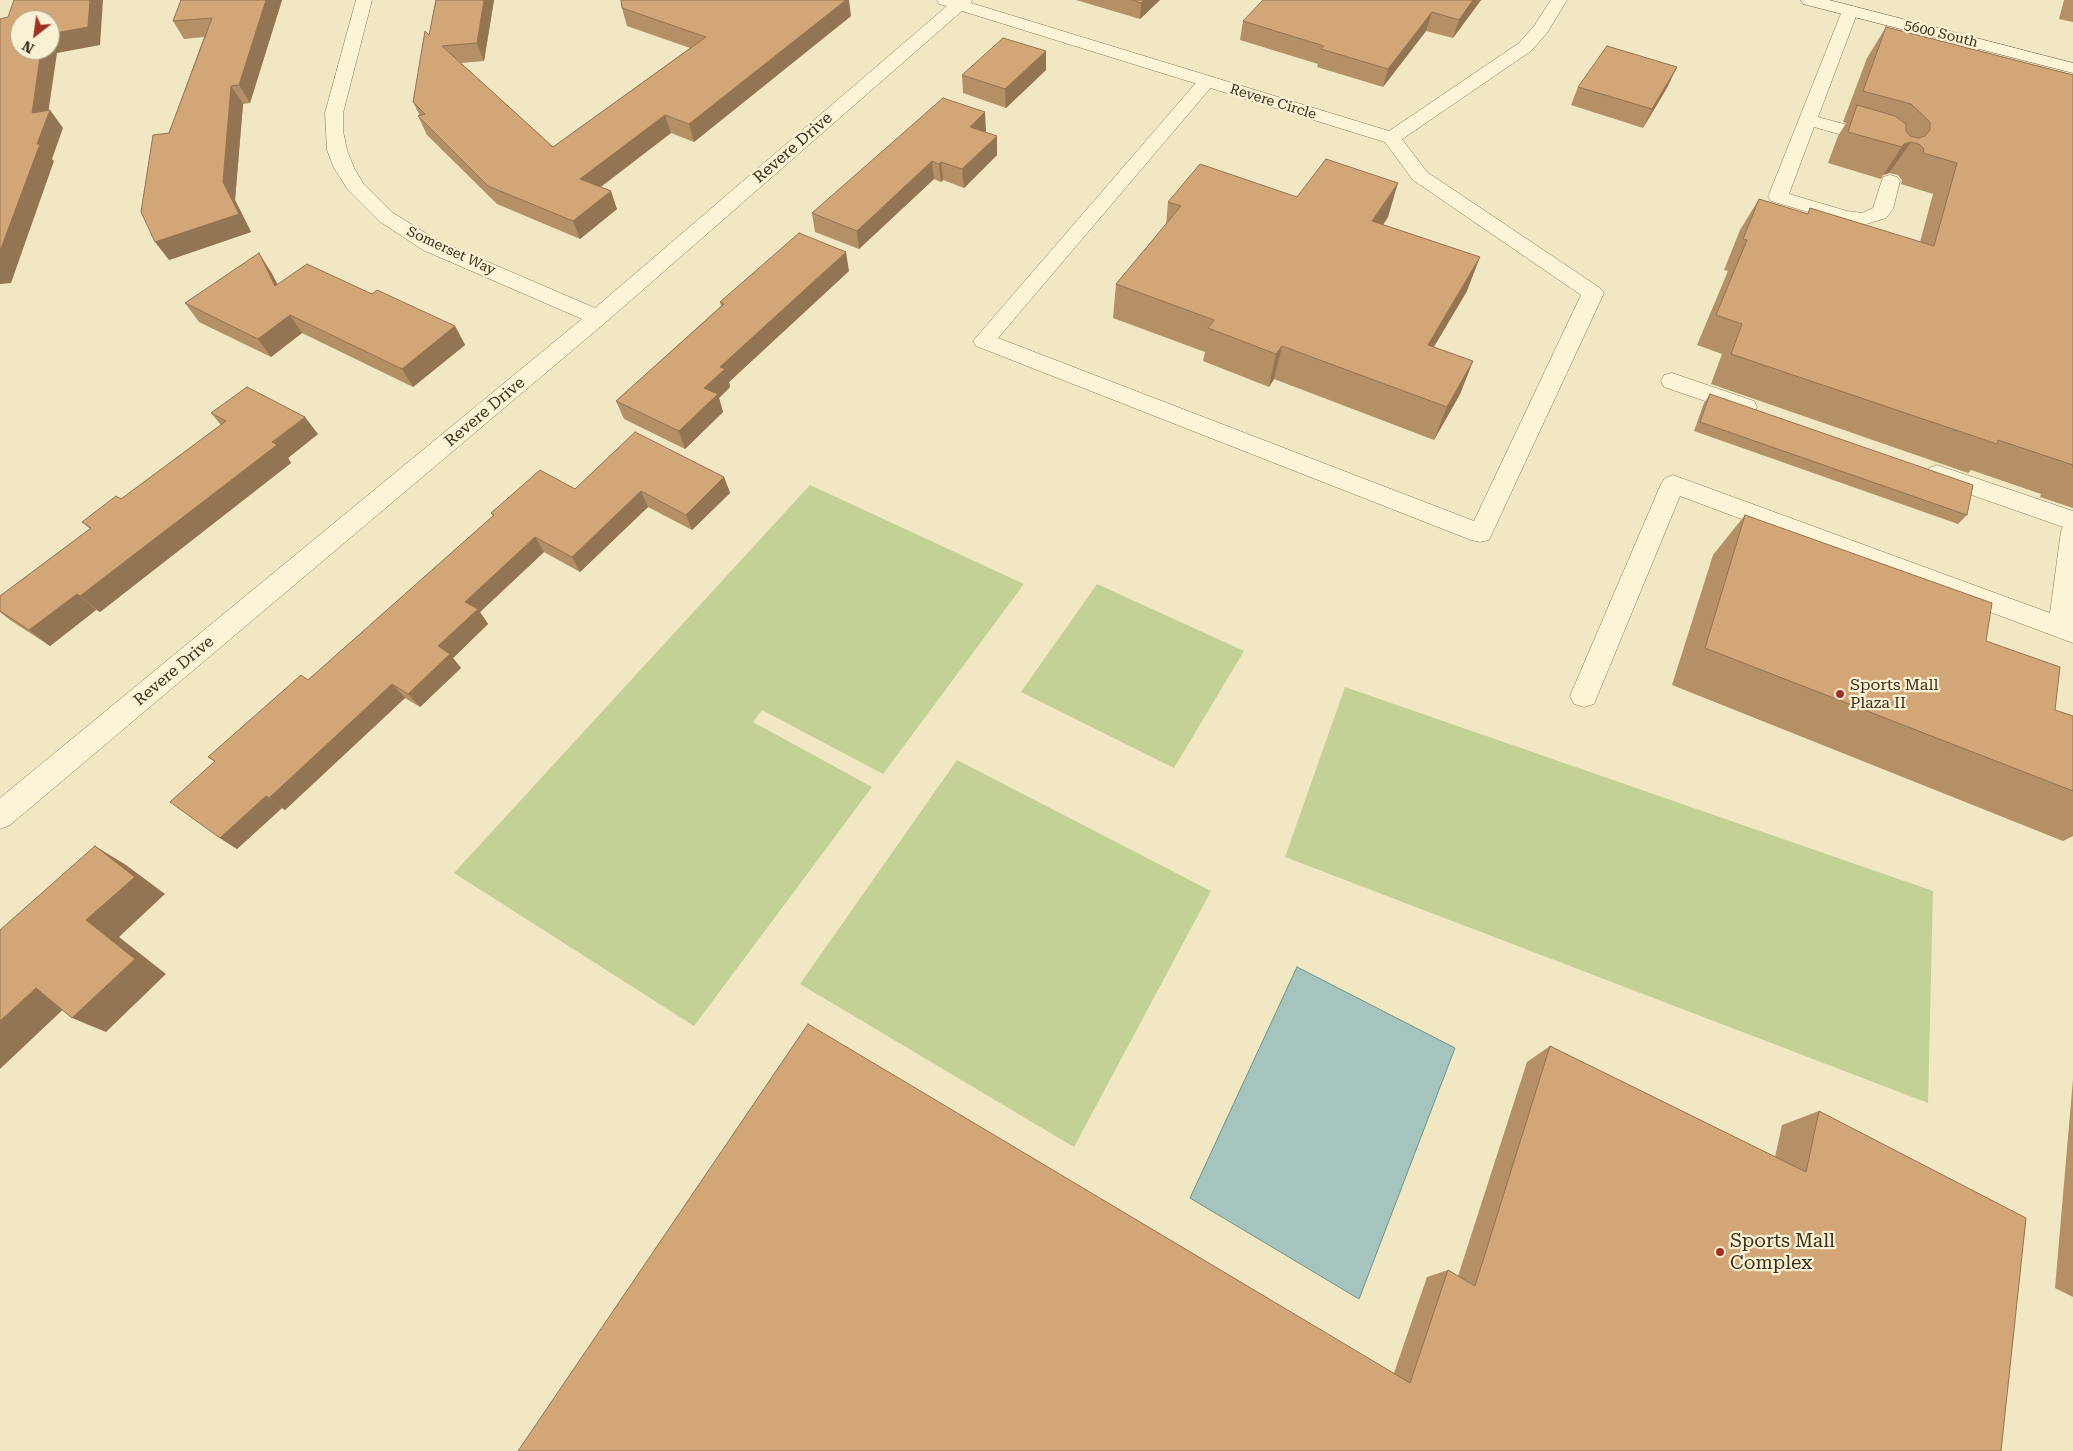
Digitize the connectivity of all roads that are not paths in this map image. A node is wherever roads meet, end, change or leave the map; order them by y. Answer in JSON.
{"nodes":[{"id":1,"x":364,"y":0,"type":"edge"},
{"id":2,"x":1559,"y":0,"type":"edge"},
{"id":3,"x":1808,"y":0,"type":"edge"},
{"id":4,"x":956,"y":1,"type":"edge"},
{"id":5,"x":1850,"y":11,"type":"junction"},
{"id":6,"x":2073,"y":68,"type":"edge"},
{"id":7,"x":1207,"y":81,"type":"junction"},
{"id":8,"x":1808,"y":120,"type":"junction"},
{"id":9,"x":1391,"y":138,"type":"junction"},
{"id":10,"x":1894,"y":150,"type":"edge"},
{"id":11,"x":1890,"y":181,"type":"edge"},
{"id":12,"x":598,"y":317,"type":"junction"},
{"id":13,"x":1672,"y":381,"type":"dead end"},
{"id":14,"x":1765,"y":414,"type":"edge"},
{"id":15,"x":1914,"y":466,"type":"edge"},
{"id":16,"x":2073,"y":521,"type":"edge"},
{"id":17,"x":2073,"y":531,"type":"edge"},
{"id":18,"x":2067,"y":630,"type":"edge"},
{"id":19,"x":1584,"y":696,"type":"dead end"},
{"id":20,"x":0,"y":816,"type":"edge"}],
"edges":[{"from":1,"to":12,"type":"street","name":"Somerset Way"},
{"from":2,"to":9,"type":"street"},
{"from":3,"to":5,"type":"street","name":"5600 South"},
{"from":4,"to":7,"type":"street","name":"Revere Circle"},
{"from":4,"to":12,"type":"street","name":"Revere Drive"},
{"from":5,"to":6,"type":"street","name":"5600 South"},
{"from":5,"to":8,"type":"street"},
{"from":7,"to":9,"type":"street","name":"Revere Circle"},
{"from":7,"to":9,"type":"street"},
{"from":8,"to":10,"type":"street"},
{"from":8,"to":11,"type":"street"},
{"from":12,"to":20,"type":"street","name":"Revere Drive"},
{"from":13,"to":14,"type":"street"},
{"from":15,"to":16,"type":"street"},
{"from":17,"to":18,"type":"street"},
{"from":18,"to":19,"type":"street"}]}
